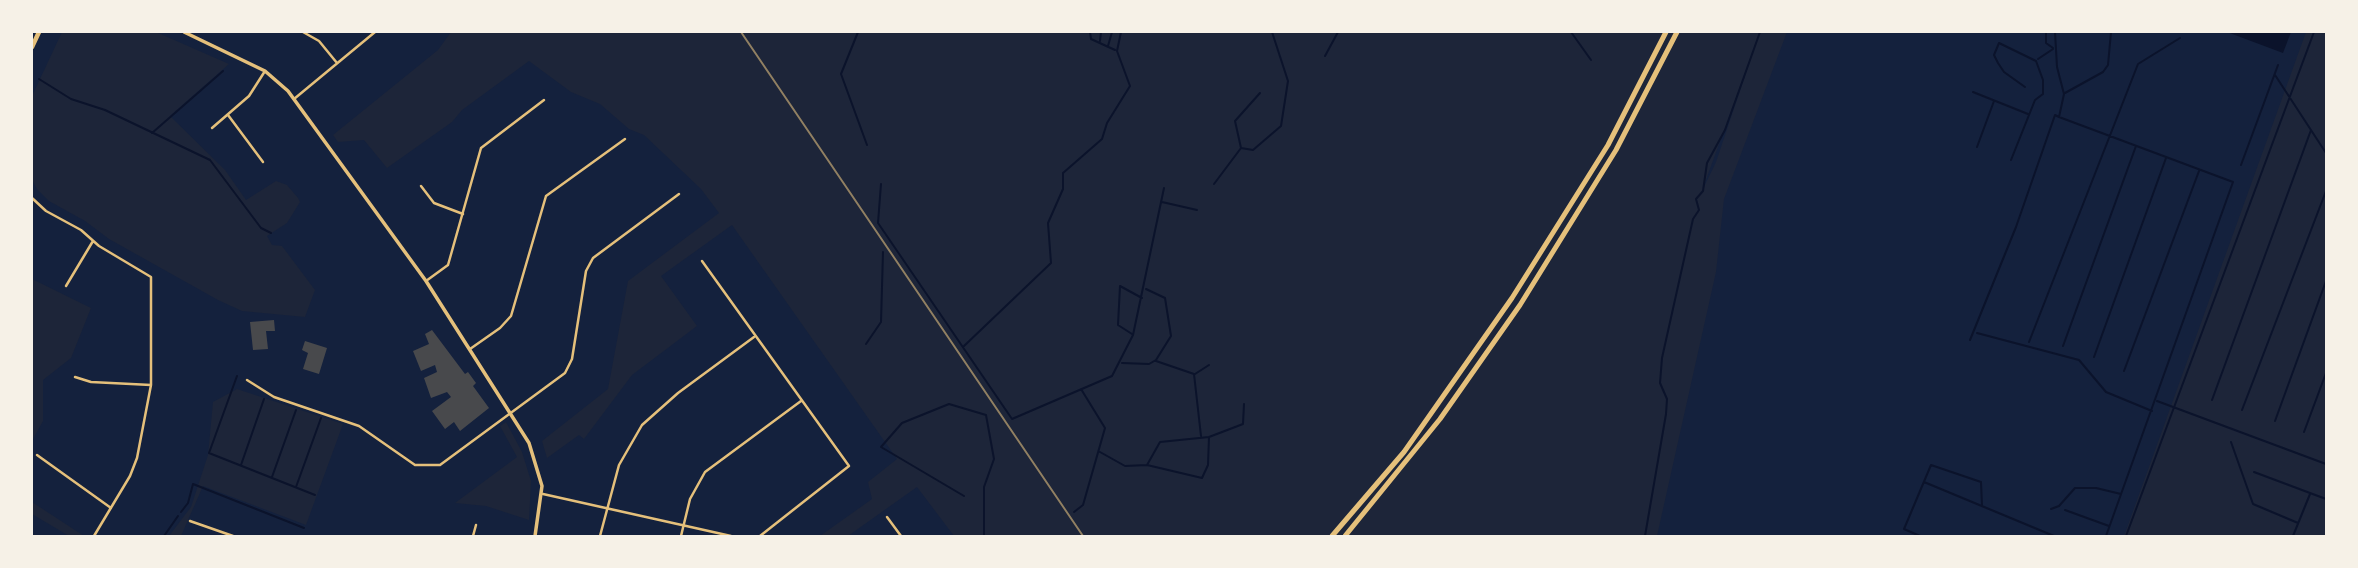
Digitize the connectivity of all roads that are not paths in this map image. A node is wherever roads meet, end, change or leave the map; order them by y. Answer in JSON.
{"nodes":[{"id":1,"x":39,"y":32,"type":"edge"},
{"id":2,"x":184,"y":32,"type":"edge"},
{"id":3,"x":303,"y":32,"type":"edge"},
{"id":4,"x":375,"y":32,"type":"edge"},
{"id":5,"x":1666,"y":32,"type":"edge"},
{"id":6,"x":1677,"y":32,"type":"edge"},
{"id":7,"x":32,"y":47,"type":"edge"},
{"id":8,"x":337,"y":63,"type":"junction"},
{"id":9,"x":265,"y":71,"type":"junction"},
{"id":10,"x":294,"y":99,"type":"junction"},
{"id":11,"x":544,"y":100,"type":"dead end"},
{"id":12,"x":228,"y":115,"type":"junction"},
{"id":13,"x":212,"y":128,"type":"dead end"},
{"id":14,"x":625,"y":139,"type":"dead end"},
{"id":15,"x":263,"y":162,"type":"dead end"},
{"id":16,"x":421,"y":186,"type":"dead end"},
{"id":17,"x":679,"y":194,"type":"dead end"},
{"id":18,"x":32,"y":198,"type":"edge"},
{"id":19,"x":463,"y":214,"type":"junction"},
{"id":20,"x":93,"y":241,"type":"junction"},
{"id":21,"x":702,"y":261,"type":"dead end"},
{"id":22,"x":426,"y":281,"type":"junction"},
{"id":23,"x":66,"y":286,"type":"dead end"},
{"id":24,"x":754,"y":337,"type":"junction"},
{"id":25,"x":470,"y":349,"type":"junction"},
{"id":26,"x":75,"y":377,"type":"dead end"},
{"id":27,"x":247,"y":380,"type":"dead end"},
{"id":28,"x":151,"y":385,"type":"junction"},
{"id":29,"x":801,"y":401,"type":"junction"},
{"id":30,"x":512,"y":414,"type":"junction"},
{"id":31,"x":37,"y":456,"type":"dead end"},
{"id":32,"x":543,"y":494,"type":"junction"},
{"id":33,"x":111,"y":508,"type":"junction"},
{"id":34,"x":607,"y":508,"type":"junction"},
{"id":35,"x":887,"y":517,"type":"dead end"},
{"id":36,"x":190,"y":521,"type":"dead end"},
{"id":37,"x":475,"y":525,"type":"dead end"},
{"id":38,"x":683,"y":526,"type":"junction"},
{"id":39,"x":94,"y":536,"type":"edge"},
{"id":40,"x":233,"y":537,"type":"edge"},
{"id":41,"x":473,"y":537,"type":"edge"},
{"id":42,"x":535,"y":537,"type":"edge"},
{"id":43,"x":600,"y":537,"type":"edge"},
{"id":44,"x":681,"y":537,"type":"edge"},
{"id":45,"x":731,"y":537,"type":"edge"},
{"id":46,"x":760,"y":537,"type":"edge"},
{"id":47,"x":901,"y":537,"type":"edge"},
{"id":48,"x":1332,"y":537,"type":"edge"},
{"id":49,"x":1345,"y":537,"type":"edge"}],
"edges":[{"from":1,"to":7,"type":"main road"},
{"from":2,"to":9,"type":"street"},
{"from":3,"to":8,"type":"street"},
{"from":4,"to":8,"type":"street"},
{"from":5,"to":48,"type":"highway"},
{"from":6,"to":49,"type":"highway"},
{"from":8,"to":10,"type":"street"},
{"from":9,"to":10,"type":"street"},
{"from":9,"to":12,"type":"street"},
{"from":10,"to":22,"type":"street"},
{"from":11,"to":19,"type":"street"},
{"from":12,"to":13,"type":"street"},
{"from":12,"to":15,"type":"street"},
{"from":14,"to":25,"type":"street"},
{"from":16,"to":19,"type":"street"},
{"from":17,"to":30,"type":"street"},
{"from":18,"to":20,"type":"street"},
{"from":19,"to":22,"type":"street"},
{"from":20,"to":23,"type":"street"},
{"from":20,"to":28,"type":"street"},
{"from":21,"to":24,"type":"street"},
{"from":22,"to":25,"type":"street"},
{"from":24,"to":29,"type":"street"},
{"from":24,"to":34,"type":"street"},
{"from":25,"to":30,"type":"street"},
{"from":26,"to":28,"type":"street"},
{"from":27,"to":30,"type":"street"},
{"from":28,"to":33,"type":"street"},
{"from":29,"to":38,"type":"street"},
{"from":29,"to":46,"type":"street"},
{"from":30,"to":32,"type":"street"},
{"from":31,"to":33,"type":"street"},
{"from":32,"to":34,"type":"street"},
{"from":32,"to":42,"type":"street"},
{"from":33,"to":39,"type":"street"},
{"from":34,"to":38,"type":"street"},
{"from":34,"to":43,"type":"street"},
{"from":35,"to":47,"type":"street"},
{"from":36,"to":40,"type":"street"},
{"from":37,"to":41,"type":"street"},
{"from":38,"to":44,"type":"street"},
{"from":38,"to":45,"type":"street"}]}
